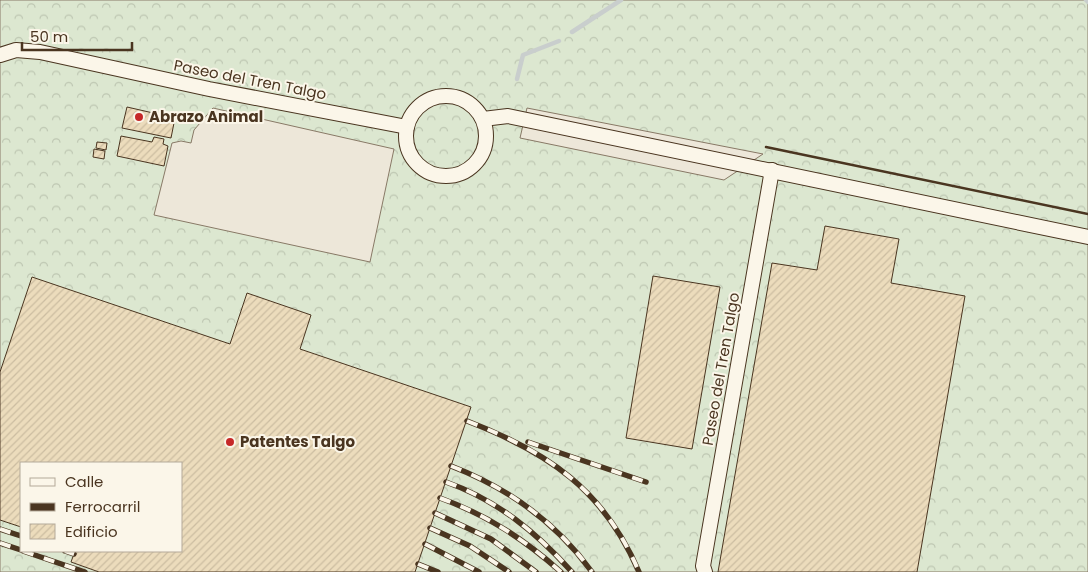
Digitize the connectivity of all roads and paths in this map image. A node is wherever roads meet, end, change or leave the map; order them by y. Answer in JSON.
{"nodes":[{"id":1,"x":0,"y":55,"type":"edge"},
{"id":2,"x":483,"y":119,"type":"junction"},
{"id":3,"x":407,"y":127,"type":"junction"},
{"id":4,"x":772,"y":170,"type":"junction"},
{"id":5,"x":1088,"y":237,"type":"edge"},
{"id":6,"x":705,"y":572,"type":"edge"}],
"edges":[{"from":1,"to":3,"type":"street","name":"Paseo del Tren Talgo"},
{"from":2,"to":3,"type":"street"},
{"from":2,"to":3,"type":"street"},
{"from":2,"to":4,"type":"street"},
{"from":4,"to":5,"type":"street"},
{"from":4,"to":6,"type":"street","name":"Paseo del Tren Talgo"}]}
